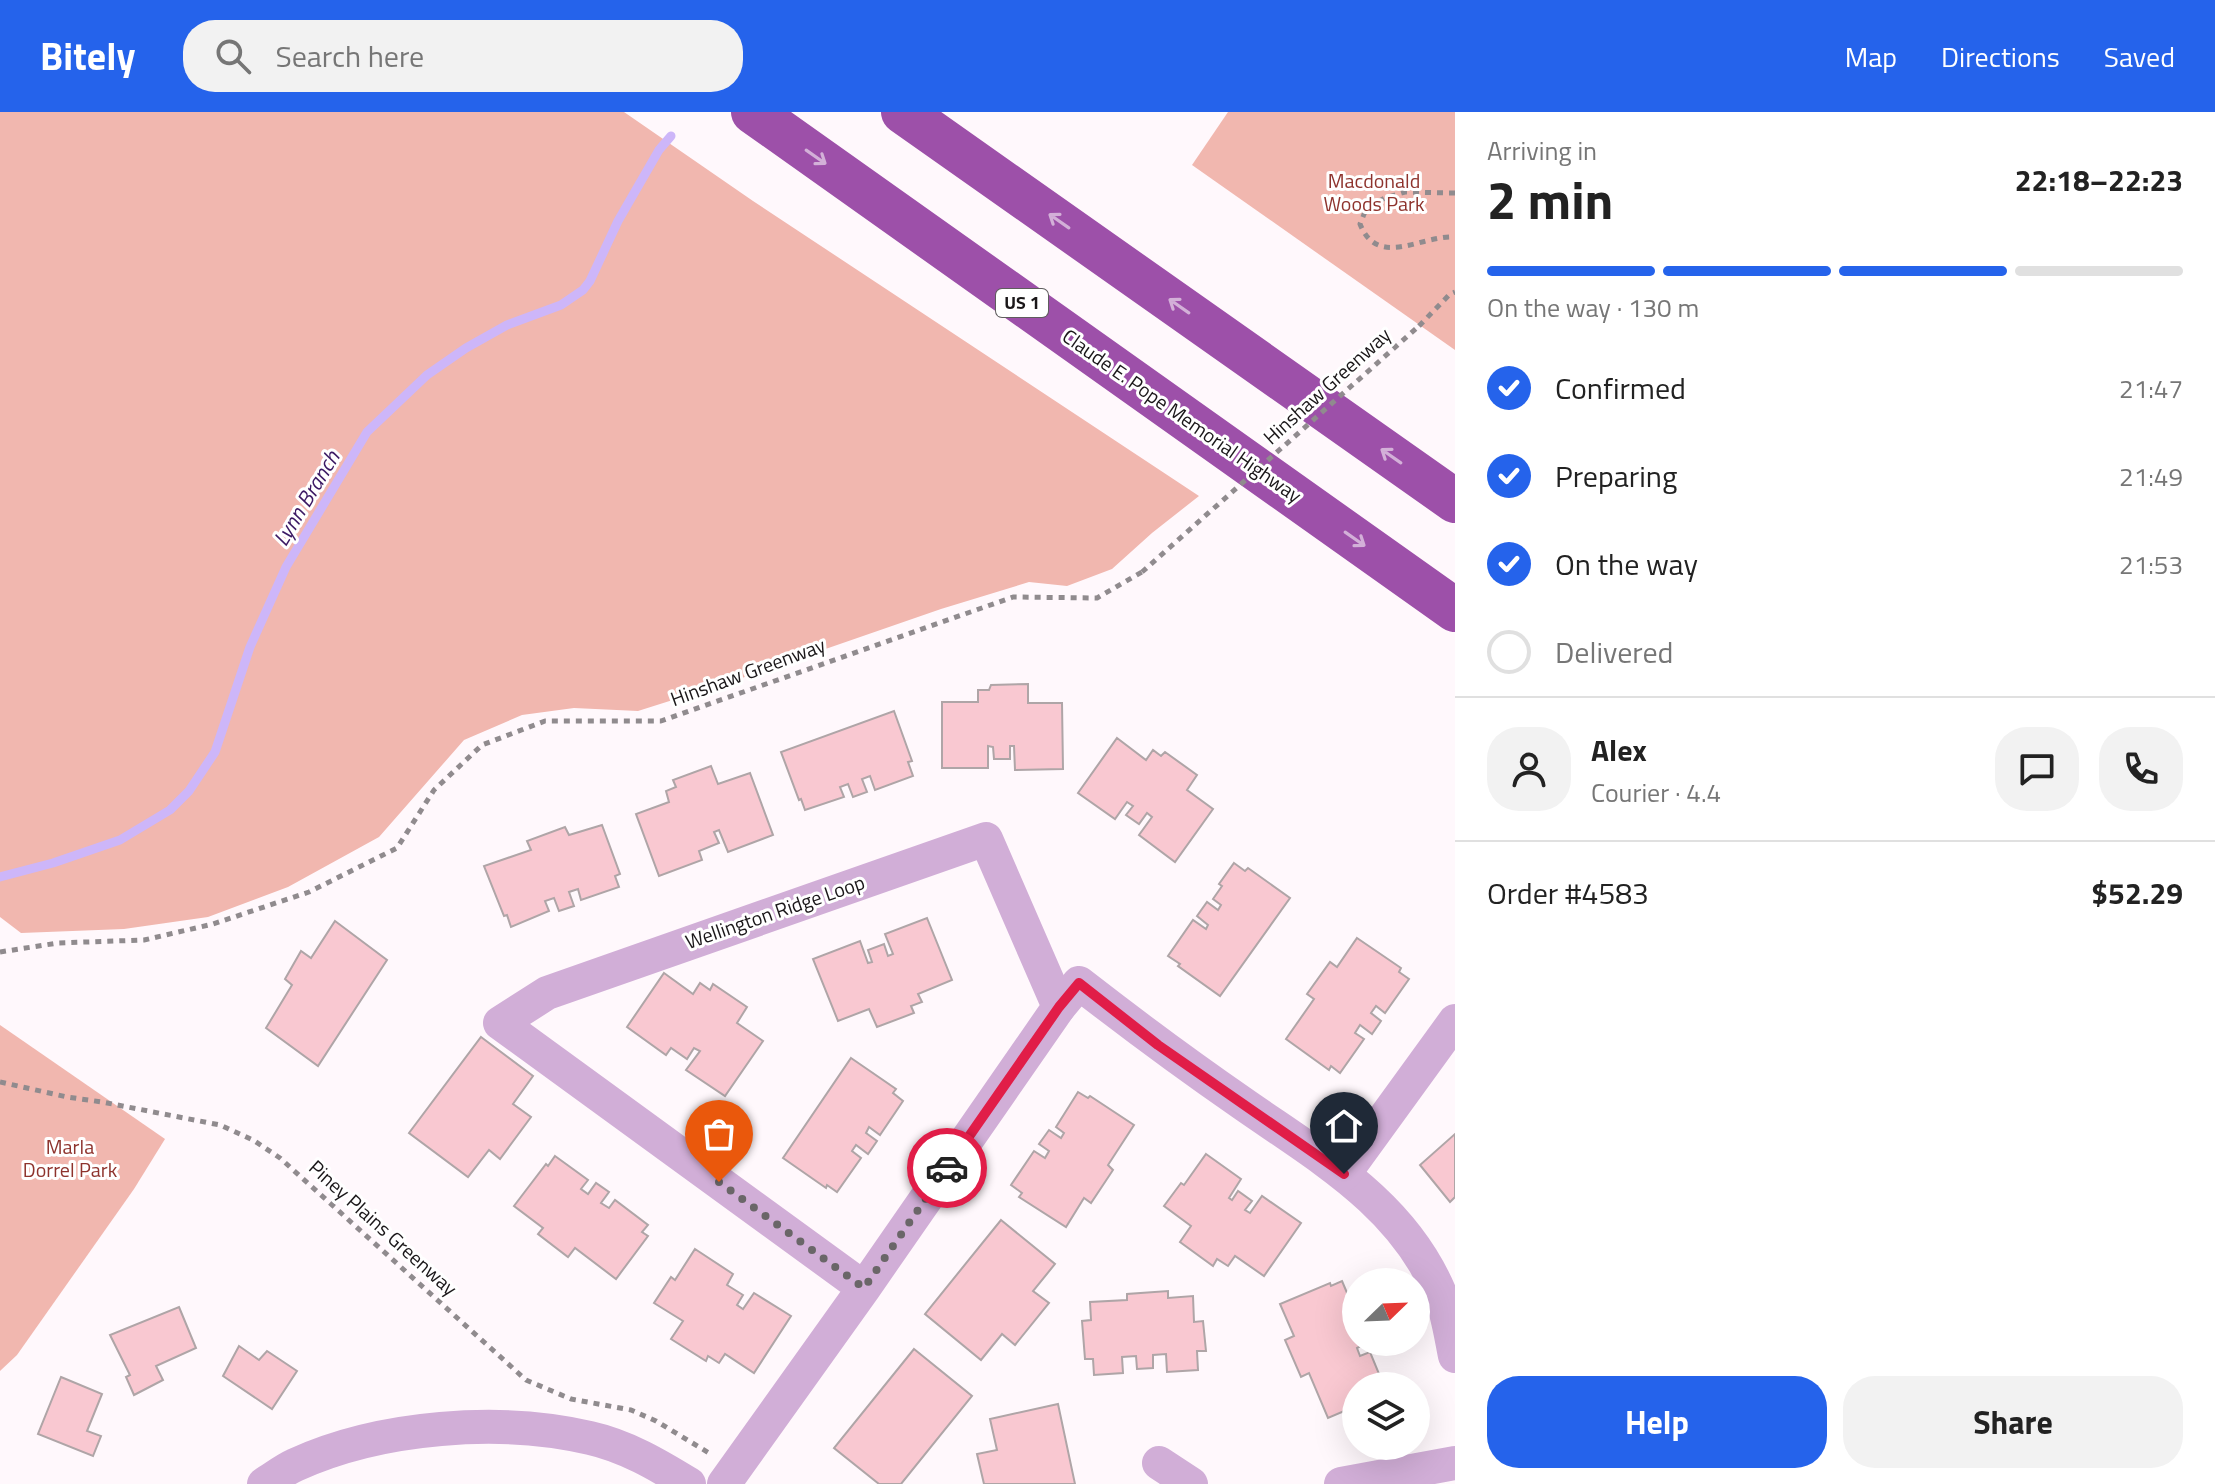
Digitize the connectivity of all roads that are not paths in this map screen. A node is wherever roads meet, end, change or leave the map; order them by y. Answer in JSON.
{"nodes":[{"id":1,"x":753,"y":112,"type":"edge"},
{"id":2,"x":903,"y":112,"type":"edge"},
{"id":3,"x":1455,"y":501,"type":"edge"},
{"id":4,"x":1455,"y":610,"type":"edge"},
{"id":5,"x":1059,"y":1007,"type":"junction"},
{"id":6,"x":1455,"y":1021,"type":"edge"},
{"id":7,"x":1344,"y":1174,"type":"junction"},
{"id":8,"x":864,"y":1288,"type":"junction"},
{"id":9,"x":1455,"y":1356,"type":"edge"},
{"id":10,"x":1159,"y":1463,"type":"dead end"},
{"id":11,"x":1455,"y":1463,"type":"edge"},
{"id":12,"x":720,"y":1471,"type":"edge"},
{"id":13,"x":264,"y":1484,"type":"edge"},
{"id":14,"x":689,"y":1484,"type":"edge"},
{"id":15,"x":1191,"y":1484,"type":"edge"},
{"id":16,"x":1341,"y":1484,"type":"edge"}],
"edges":[{"from":1,"to":4,"type":"highway","name":"Claude E. Pope Memorial Highway","number":"US 1","one_way":true},
{"from":3,"to":2,"type":"highway","one_way":true},
{"from":5,"to":7,"type":"street"},
{"from":5,"to":8,"type":"street"},
{"from":5,"to":8,"type":"street","name":"Wellington Ridge Loop"},
{"from":6,"to":7,"type":"street"},
{"from":7,"to":9,"type":"street"},
{"from":8,"to":12,"type":"street"},
{"from":10,"to":15,"type":"street"},
{"from":11,"to":16,"type":"street"},
{"from":13,"to":14,"type":"street"}]}
